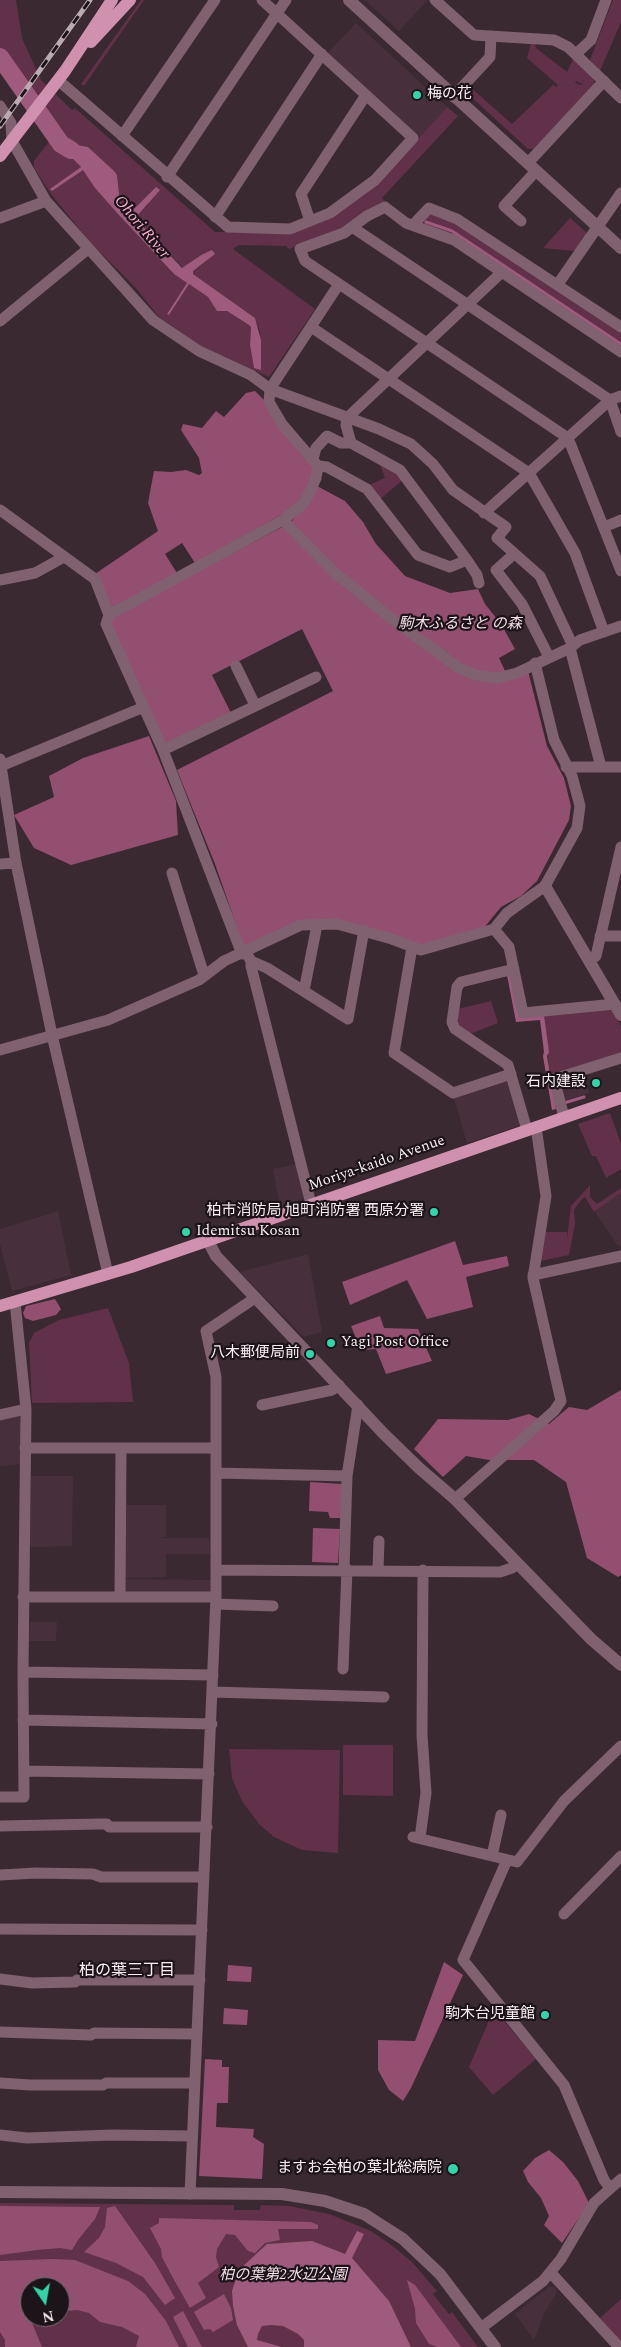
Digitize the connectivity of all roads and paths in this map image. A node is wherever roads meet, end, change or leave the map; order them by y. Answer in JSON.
{"nodes":[{"id":1,"x":112,"y":0,"type":"edge"},
{"id":2,"x":130,"y":0,"type":"edge"},
{"id":3,"x":214,"y":0,"type":"edge"},
{"id":4,"x":262,"y":0,"type":"edge"},
{"id":5,"x":286,"y":0,"type":"edge"},
{"id":6,"x":349,"y":0,"type":"edge"},
{"id":7,"x":434,"y":0,"type":"edge"},
{"id":8,"x":606,"y":0,"type":"edge"},
{"id":9,"x":448,"y":4,"type":"edge"},
{"id":10,"x":277,"y":13,"type":"junction"},
{"id":11,"x":491,"y":36,"type":"junction"},
{"id":12,"x":322,"y":54,"type":"junction"},
{"id":13,"x":576,"y":54,"type":"junction"},
{"id":14,"x":61,"y":75,"type":"junction"},
{"id":15,"x":604,"y":80,"type":"junction"},
{"id":16,"x":366,"y":95,"type":"junction"},
{"id":17,"x":453,"y":97,"type":"junction"},
{"id":18,"x":621,"y":98,"type":"edge"},
{"id":19,"x":0,"y":106,"type":"edge"},
{"id":20,"x":122,"y":136,"type":"junction"},
{"id":21,"x":12,"y":141,"type":"junction"},
{"id":22,"x":0,"y":156,"type":"edge"},
{"id":23,"x":532,"y":167,"type":"junction"},
{"id":24,"x":167,"y":177,"type":"junction"},
{"id":25,"x":621,"y":193,"type":"edge"},
{"id":26,"x":46,"y":201,"type":"junction"},
{"id":27,"x":215,"y":217,"type":"junction"},
{"id":28,"x":0,"y":218,"type":"edge"},
{"id":29,"x":310,"y":221,"type":"junction"},
{"id":30,"x":520,"y":221,"type":"dead end"},
{"id":31,"x":413,"y":225,"type":"junction"},
{"id":32,"x":598,"y":226,"type":"junction"},
{"id":33,"x":352,"y":227,"type":"junction"},
{"id":34,"x":621,"y":248,"type":"edge"},
{"id":35,"x":88,"y":250,"type":"junction"},
{"id":36,"x":502,"y":272,"type":"junction"},
{"id":37,"x":340,"y":284,"type":"junction"},
{"id":38,"x":558,"y":284,"type":"junction"},
{"id":39,"x":467,"y":305,"type":"junction"},
{"id":40,"x":0,"y":321,"type":"edge"},
{"id":41,"x":311,"y":327,"type":"junction"},
{"id":42,"x":621,"y":328,"type":"edge"},
{"id":43,"x":427,"y":342,"type":"junction"},
{"id":44,"x":621,"y":352,"type":"edge"},
{"id":45,"x":388,"y":379,"type":"junction"},
{"id":46,"x":270,"y":389,"type":"junction"},
{"id":47,"x":621,"y":396,"type":"edge"},
{"id":48,"x":610,"y":400,"type":"junction"},
{"id":49,"x":348,"y":418,"type":"junction"},
{"id":50,"x":621,"y":432,"type":"edge"},
{"id":51,"x":568,"y":438,"type":"junction"},
{"id":52,"x":351,"y":443,"type":"junction"},
{"id":53,"x":316,"y":462,"type":"junction"},
{"id":54,"x":529,"y":473,"type":"junction"},
{"id":55,"x":0,"y":510,"type":"edge"},
{"id":56,"x":484,"y":512,"type":"junction"},
{"id":57,"x":284,"y":520,"type":"junction"},
{"id":58,"x":621,"y":520,"type":"edge"},
{"id":59,"x":604,"y":527,"type":"junction"},
{"id":60,"x":514,"y":554,"type":"junction"},
{"id":61,"x":64,"y":557,"type":"junction"},
{"id":62,"x":467,"y":560,"type":"junction"},
{"id":63,"x":621,"y":571,"type":"edge"},
{"id":64,"x":0,"y":580,"type":"edge"},
{"id":65,"x":479,"y":583,"type":"dead end"},
{"id":66,"x":109,"y":615,"type":"junction"},
{"id":67,"x":621,"y":626,"type":"edge"},
{"id":68,"x":604,"y":632,"type":"junction"},
{"id":69,"x":571,"y":646,"type":"junction"},
{"id":70,"x":549,"y":657,"type":"junction"},
{"id":71,"x":535,"y":663,"type":"junction"},
{"id":72,"x":236,"y":666,"type":"dead end"},
{"id":73,"x":316,"y":677,"type":"dead end"},
{"id":74,"x":254,"y":705,"type":"junction"},
{"id":75,"x":144,"y":707,"type":"junction"},
{"id":76,"x":163,"y":750,"type":"junction"},
{"id":77,"x":0,"y":762,"type":"edge"},
{"id":78,"x":566,"y":766,"type":"junction"},
{"id":79,"x":601,"y":767,"type":"junction"},
{"id":80,"x":621,"y":767,"type":"edge"},
{"id":81,"x":621,"y":847,"type":"edge"},
{"id":82,"x":16,"y":863,"type":"junction"},
{"id":83,"x":0,"y":864,"type":"edge"},
{"id":84,"x":172,"y":873,"type":"dead end"},
{"id":85,"x":545,"y":886,"type":"junction"},
{"id":86,"x":317,"y":925,"type":"junction"},
{"id":87,"x":364,"y":930,"type":"junction"},
{"id":88,"x":494,"y":930,"type":"junction"},
{"id":89,"x":600,"y":936,"type":"junction"},
{"id":90,"x":621,"y":936,"type":"edge"},
{"id":91,"x":412,"y":947,"type":"junction"},
{"id":92,"x":246,"y":955,"type":"junction"},
{"id":93,"x":589,"y":961,"type":"junction"},
{"id":94,"x":514,"y":968,"type":"junction"},
{"id":95,"x":204,"y":975,"type":"junction"},
{"id":96,"x":304,"y":991,"type":"junction"},
{"id":97,"x":618,"y":1009,"type":"edge"},
{"id":98,"x":52,"y":1035,"type":"junction"},
{"id":99,"x":0,"y":1050,"type":"edge"},
{"id":100,"x":621,"y":1058,"type":"edge"},
{"id":101,"x":511,"y":1074,"type":"junction"},
{"id":102,"x":621,"y":1098,"type":"edge"},
{"id":103,"x":564,"y":1117,"type":"junction"},
{"id":104,"x":532,"y":1128,"type":"junction"},
{"id":105,"x":311,"y":1204,"type":"junction"},
{"id":106,"x":208,"y":1240,"type":"junction"},
{"id":107,"x":621,"y":1256,"type":"edge"},
{"id":108,"x":108,"y":1274,"type":"junction"},
{"id":109,"x":532,"y":1275,"type":"junction"},
{"id":110,"x":255,"y":1298,"type":"junction"},
{"id":111,"x":15,"y":1302,"type":"junction"},
{"id":112,"x":0,"y":1306,"type":"edge"},
{"id":113,"x":339,"y":1385,"type":"junction"},
{"id":114,"x":262,"y":1405,"type":"dead end"},
{"id":115,"x":358,"y":1406,"type":"junction"},
{"id":116,"x":26,"y":1409,"type":"junction"},
{"id":117,"x":0,"y":1415,"type":"edge"},
{"id":118,"x":26,"y":1448,"type":"junction"},
{"id":119,"x":216,"y":1448,"type":"junction"},
{"id":120,"x":121,"y":1449,"type":"junction"},
{"id":121,"x":216,"y":1473,"type":"junction"},
{"id":122,"x":347,"y":1476,"type":"junction"},
{"id":123,"x":456,"y":1499,"type":"junction"},
{"id":124,"x":379,"y":1541,"type":"dead end"},
{"id":125,"x":517,"y":1563,"type":"junction"},
{"id":126,"x":216,"y":1570,"type":"junction"},
{"id":127,"x":345,"y":1570,"type":"junction"},
{"id":128,"x":378,"y":1570,"type":"junction"},
{"id":129,"x":423,"y":1570,"type":"junction"},
{"id":130,"x":23,"y":1597,"type":"junction"},
{"id":131,"x":120,"y":1597,"type":"junction"},
{"id":132,"x":216,"y":1601,"type":"junction"},
{"id":133,"x":273,"y":1606,"type":"dead end"},
{"id":134,"x":621,"y":1665,"type":"edge"},
{"id":135,"x":343,"y":1669,"type":"dead end"},
{"id":136,"x":23,"y":1672,"type":"junction"},
{"id":137,"x":213,"y":1675,"type":"junction"},
{"id":138,"x":213,"y":1692,"type":"junction"},
{"id":139,"x":384,"y":1697,"type":"dead end"},
{"id":140,"x":23,"y":1720,"type":"junction"},
{"id":141,"x":212,"y":1724,"type":"junction"},
{"id":142,"x":621,"y":1746,"type":"edge"},
{"id":143,"x":24,"y":1771,"type":"junction"},
{"id":144,"x":209,"y":1774,"type":"junction"},
{"id":145,"x":0,"y":1796,"type":"edge"},
{"id":146,"x":501,"y":1815,"type":"dead end"},
{"id":147,"x":0,"y":1826,"type":"edge"},
{"id":148,"x":207,"y":1827,"type":"junction"},
{"id":149,"x":492,"y":1856,"type":"junction"},
{"id":150,"x":621,"y":1856,"type":"edge"},
{"id":151,"x":507,"y":1860,"type":"junction"},
{"id":152,"x":0,"y":1875,"type":"edge"},
{"id":153,"x":204,"y":1877,"type":"junction"},
{"id":154,"x":564,"y":1914,"type":"dead end"},
{"id":155,"x":0,"y":1929,"type":"edge"},
{"id":156,"x":202,"y":1930,"type":"junction"},
{"id":157,"x":0,"y":1979,"type":"edge"},
{"id":158,"x":200,"y":1980,"type":"junction"},
{"id":159,"x":0,"y":2032,"type":"edge"},
{"id":160,"x":197,"y":2034,"type":"junction"},
{"id":161,"x":0,"y":2083,"type":"edge"},
{"id":162,"x":195,"y":2083,"type":"junction"},
{"id":163,"x":0,"y":2135,"type":"edge"},
{"id":164,"x":192,"y":2136,"type":"junction"},
{"id":165,"x":621,"y":2179,"type":"edge"},
{"id":166,"x":610,"y":2188,"type":"junction"},
{"id":167,"x":0,"y":2192,"type":"edge"},
{"id":168,"x":190,"y":2194,"type":"junction"},
{"id":169,"x":551,"y":2273,"type":"junction"},
{"id":170,"x":480,"y":2328,"type":"junction"},
{"id":171,"x":495,"y":2347,"type":"edge"},
{"id":172,"x":619,"y":2347,"type":"edge"}],
"edges":[{"from":1,"to":14,"type":"main road"},
{"from":2,"to":14,"type":"main road"},
{"from":3,"to":20,"type":"street"},
{"from":4,"to":10,"type":"street"},
{"from":5,"to":10,"type":"street"},
{"from":6,"to":17,"type":"street"},
{"from":7,"to":9,"type":"street"},
{"from":8,"to":13,"type":"street"},
{"from":9,"to":11,"type":"street"},
{"from":10,"to":12,"type":"street"},
{"from":10,"to":24,"type":"street"},
{"from":11,"to":13,"type":"street"},
{"from":11,"to":17,"type":"street"},
{"from":12,"to":16,"type":"street"},
{"from":12,"to":27,"type":"street"},
{"from":13,"to":15,"type":"street"},
{"from":14,"to":20,"type":"street"},
{"from":14,"to":21,"type":"main road"},
{"from":15,"to":18,"type":"street"},
{"from":15,"to":23,"type":"street"},
{"from":16,"to":29,"type":"street"},
{"from":16,"to":29,"type":"street"},
{"from":17,"to":23,"type":"street"},
{"from":19,"to":21,"type":"street"},
{"from":20,"to":24,"type":"street"},
{"from":21,"to":22,"type":"main road"},
{"from":21,"to":26,"type":"street"},
{"from":23,"to":30,"type":"street"},
{"from":23,"to":32,"type":"street"},
{"from":24,"to":27,"type":"street"},
{"from":25,"to":32,"type":"street"},
{"from":26,"to":28,"type":"street"},
{"from":26,"to":35,"type":"street"},
{"from":27,"to":29,"type":"street"},
{"from":31,"to":33,"type":"street"},
{"from":31,"to":36,"type":"street"},
{"from":31,"to":38,"type":"street"},
{"from":32,"to":34,"type":"street"},
{"from":32,"to":38,"type":"street"},
{"from":33,"to":37,"type":"street"},
{"from":33,"to":39,"type":"street"},
{"from":35,"to":40,"type":"street"},
{"from":35,"to":46,"type":"street"},
{"from":36,"to":39,"type":"street"},
{"from":36,"to":44,"type":"street"},
{"from":37,"to":41,"type":"street"},
{"from":37,"to":43,"type":"street"},
{"from":38,"to":42,"type":"street"},
{"from":39,"to":43,"type":"street"},
{"from":39,"to":48,"type":"street"},
{"from":41,"to":45,"type":"street"},
{"from":41,"to":46,"type":"street"},
{"from":43,"to":45,"type":"street"},
{"from":43,"to":51,"type":"street"},
{"from":45,"to":49,"type":"street"},
{"from":45,"to":54,"type":"street"},
{"from":46,"to":49,"type":"street"},
{"from":46,"to":53,"type":"street"},
{"from":47,"to":48,"type":"street"},
{"from":48,"to":50,"type":"street"},
{"from":48,"to":51,"type":"street"},
{"from":49,"to":52,"type":"street"},
{"from":49,"to":56,"type":"street"},
{"from":51,"to":54,"type":"street"},
{"from":51,"to":59,"type":"street"},
{"from":52,"to":53,"type":"street"},
{"from":52,"to":62,"type":"street"},
{"from":53,"to":57,"type":"street"},
{"from":53,"to":62,"type":"street"},
{"from":54,"to":56,"type":"street"},
{"from":54,"to":68,"type":"street"},
{"from":55,"to":61,"type":"street"},
{"from":56,"to":60,"type":"street"},
{"from":57,"to":66,"type":"street"},
{"from":57,"to":71,"type":"street"},
{"from":58,"to":59,"type":"street"},
{"from":59,"to":63,"type":"street"},
{"from":60,"to":69,"type":"street"},
{"from":60,"to":70,"type":"street"},
{"from":61,"to":64,"type":"street"},
{"from":61,"to":66,"type":"street"},
{"from":62,"to":65,"type":"street"},
{"from":66,"to":75,"type":"street"},
{"from":67,"to":68,"type":"street"},
{"from":68,"to":69,"type":"street"},
{"from":69,"to":70,"type":"street"},
{"from":69,"to":79,"type":"street"},
{"from":70,"to":71,"type":"street"},
{"from":71,"to":78,"type":"street"},
{"from":72,"to":74,"type":"street"},
{"from":73,"to":74,"type":"street"},
{"from":74,"to":76,"type":"street"},
{"from":75,"to":76,"type":"street"},
{"from":75,"to":77,"type":"street"},
{"from":76,"to":92,"type":"street"},
{"from":77,"to":82,"type":"street"},
{"from":78,"to":79,"type":"street"},
{"from":78,"to":85,"type":"street"},
{"from":79,"to":80,"type":"street"},
{"from":81,"to":89,"type":"street"},
{"from":82,"to":83,"type":"street"},
{"from":82,"to":98,"type":"street"},
{"from":84,"to":95,"type":"street"},
{"from":85,"to":88,"type":"street"},
{"from":85,"to":93,"type":"street"},
{"from":86,"to":87,"type":"street"},
{"from":86,"to":92,"type":"street"},
{"from":86,"to":96,"type":"street"},
{"from":87,"to":91,"type":"street"},
{"from":87,"to":96,"type":"street"},
{"from":88,"to":91,"type":"street"},
{"from":88,"to":94,"type":"street"},
{"from":89,"to":90,"type":"street"},
{"from":89,"to":93,"type":"street"},
{"from":91,"to":101,"type":"street"},
{"from":92,"to":95,"type":"street"},
{"from":92,"to":96,"type":"street"},
{"from":92,"to":105,"type":"street"},
{"from":93,"to":97,"type":"street"},
{"from":94,"to":97,"type":"street"},
{"from":94,"to":101,"type":"street"},
{"from":95,"to":98,"type":"street"},
{"from":98,"to":99,"type":"street"},
{"from":98,"to":108,"type":"street"},
{"from":100,"to":103,"type":"street"},
{"from":101,"to":104,"type":"street"},
{"from":102,"to":103,"type":"main road","name":"Moriya-kaido Avenue"},
{"from":103,"to":104,"type":"main road","name":"Moriya-kaido Avenue"},
{"from":104,"to":105,"type":"main road","name":"Moriya-kaido Avenue"},
{"from":104,"to":109,"type":"street"},
{"from":105,"to":106,"type":"main road","name":"Moriya-kaido Avenue"},
{"from":106,"to":108,"type":"main road","name":"Moriya-kaido Avenue"},
{"from":106,"to":110,"type":"street"},
{"from":107,"to":109,"type":"street"},
{"from":108,"to":111,"type":"main road","name":"Moriya-kaido Avenue"},
{"from":109,"to":123,"type":"street"},
{"from":110,"to":113,"type":"street"},
{"from":110,"to":119,"type":"street"},
{"from":111,"to":112,"type":"main road","name":"Moriya-kaido Avenue"},
{"from":111,"to":116,"type":"street"},
{"from":113,"to":114,"type":"street"},
{"from":113,"to":115,"type":"street"},
{"from":115,"to":122,"type":"street"},
{"from":115,"to":123,"type":"street"},
{"from":116,"to":117,"type":"street"},
{"from":116,"to":118,"type":"street"},
{"from":118,"to":120,"type":"street"},
{"from":118,"to":130,"type":"street"},
{"from":119,"to":120,"type":"street"},
{"from":119,"to":121,"type":"street"},
{"from":120,"to":131,"type":"street"},
{"from":121,"to":122,"type":"street"},
{"from":121,"to":126,"type":"street"},
{"from":122,"to":127,"type":"street"},
{"from":123,"to":125,"type":"street"},
{"from":124,"to":128,"type":"street"},
{"from":125,"to":129,"type":"street"},
{"from":125,"to":134,"type":"street"},
{"from":126,"to":127,"type":"street"},
{"from":126,"to":132,"type":"street"},
{"from":127,"to":128,"type":"street"},
{"from":127,"to":135,"type":"street"},
{"from":128,"to":129,"type":"street"},
{"from":129,"to":149,"type":"street"},
{"from":130,"to":131,"type":"street"},
{"from":130,"to":136,"type":"street"},
{"from":131,"to":132,"type":"street"},
{"from":132,"to":133,"type":"street"},
{"from":132,"to":137,"type":"street"},
{"from":136,"to":137,"type":"street"},
{"from":136,"to":140,"type":"street"},
{"from":137,"to":138,"type":"street"},
{"from":138,"to":139,"type":"street"},
{"from":138,"to":141,"type":"street"},
{"from":140,"to":141,"type":"street"},
{"from":140,"to":143,"type":"street"},
{"from":141,"to":144,"type":"street"},
{"from":142,"to":151,"type":"street"},
{"from":143,"to":144,"type":"street"},
{"from":143,"to":145,"type":"street"},
{"from":144,"to":148,"type":"street"},
{"from":146,"to":149,"type":"street"},
{"from":147,"to":148,"type":"street"},
{"from":148,"to":153,"type":"street"},
{"from":149,"to":151,"type":"street"},
{"from":150,"to":154,"type":"street"},
{"from":151,"to":166,"type":"street"},
{"from":152,"to":153,"type":"street"},
{"from":153,"to":156,"type":"street"},
{"from":155,"to":156,"type":"street"},
{"from":156,"to":158,"type":"street"},
{"from":157,"to":158,"type":"street"},
{"from":158,"to":160,"type":"street"},
{"from":159,"to":160,"type":"street"},
{"from":160,"to":162,"type":"street"},
{"from":161,"to":162,"type":"street"},
{"from":162,"to":164,"type":"street"},
{"from":163,"to":164,"type":"street"},
{"from":164,"to":168,"type":"street"},
{"from":165,"to":166,"type":"street"},
{"from":166,"to":169,"type":"street"},
{"from":167,"to":168,"type":"street"},
{"from":168,"to":170,"type":"street"},
{"from":169,"to":170,"type":"street"},
{"from":169,"to":172,"type":"street"},
{"from":170,"to":171,"type":"street"}]}
